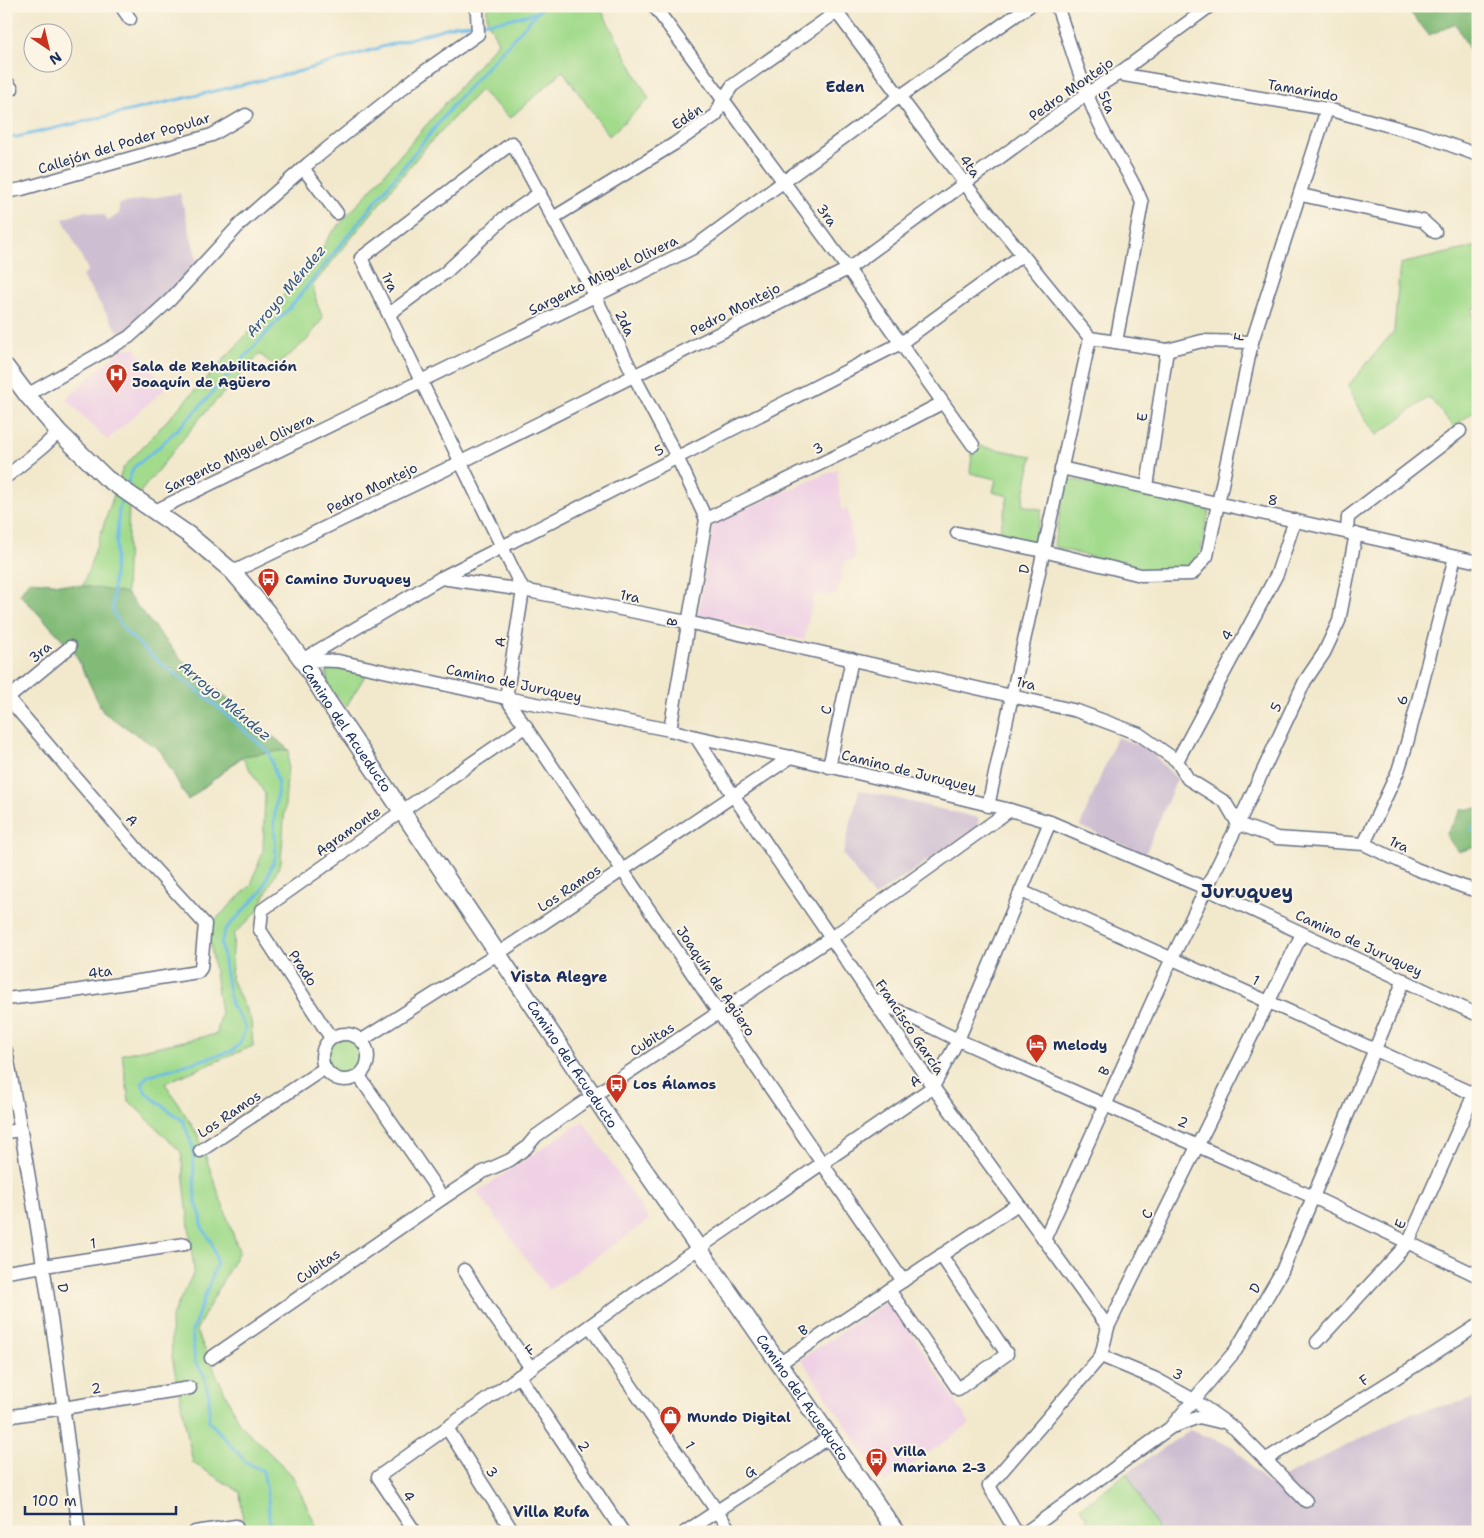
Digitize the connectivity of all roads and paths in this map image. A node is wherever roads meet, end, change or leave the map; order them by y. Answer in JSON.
{"nodes":[{"id":1,"x":121,"y":6,"type":"edge"},
{"id":2,"x":654,"y":6,"type":"edge"},
{"id":3,"x":1029,"y":6,"type":"edge"},
{"id":4,"x":1057,"y":6,"type":"edge"},
{"id":5,"x":1210,"y":6,"type":"edge"},
{"id":6,"x":838,"y":8,"type":"edge"},
{"id":7,"x":476,"y":9,"type":"edge"},
{"id":8,"x":130,"y":20,"type":"dead end"},
{"id":9,"x":1118,"y":74,"type":"junction"},
{"id":10,"x":1088,"y":93,"type":"junction"},
{"id":11,"x":899,"y":97,"type":"junction"},
{"id":12,"x":722,"y":101,"type":"junction"},
{"id":13,"x":1327,"y":108,"type":"junction"},
{"id":14,"x":246,"y":115,"type":"dead end"},
{"id":15,"x":1478,"y":155,"type":"edge"},
{"id":16,"x":303,"y":168,"type":"junction"},
{"id":17,"x":783,"y":181,"type":"junction"},
{"id":18,"x":965,"y":184,"type":"junction"},
{"id":19,"x":6,"y":192,"type":"edge"},
{"id":20,"x":540,"y":193,"type":"junction"},
{"id":21,"x":1300,"y":195,"type":"junction"},
{"id":22,"x":337,"y":213,"type":"dead end"},
{"id":23,"x":554,"y":218,"type":"junction"},
{"id":24,"x":1435,"y":232,"type":"dead end"},
{"id":25,"x":1022,"y":255,"type":"junction"},
{"id":26,"x":362,"y":258,"type":"joint"},
{"id":27,"x":848,"y":269,"type":"junction"},
{"id":28,"x":595,"y":296,"type":"junction"},
{"id":29,"x":389,"y":314,"type":"junction"},
{"id":30,"x":1090,"y":338,"type":"junction"},
{"id":31,"x":1116,"y":342,"type":"junction"},
{"id":32,"x":1252,"y":342,"type":"junction"},
{"id":33,"x":901,"y":343,"type":"junction"},
{"id":34,"x":1167,"y":350,"type":"junction"},
{"id":35,"x":6,"y":367,"type":"edge"},
{"id":36,"x":634,"y":376,"type":"junction"},
{"id":37,"x":421,"y":381,"type":"junction"},
{"id":38,"x":27,"y":395,"type":"junction"},
{"id":39,"x":942,"y":402,"type":"junction"},
{"id":40,"x":59,"y":432,"type":"junction"},
{"id":41,"x":1460,"y":432,"type":"dead end"},
{"id":42,"x":973,"y":444,"type":"dead end"},
{"id":43,"x":677,"y":457,"type":"junction"},
{"id":44,"x":461,"y":462,"type":"junction"},
{"id":45,"x":1061,"y":468,"type":"junction"},
{"id":46,"x":6,"y":477,"type":"edge"},
{"id":47,"x":1147,"y":487,"type":"junction"},
{"id":48,"x":1219,"y":503,"type":"junction"},
{"id":49,"x":155,"y":511,"type":"junction"},
{"id":50,"x":706,"y":519,"type":"junction"},
{"id":51,"x":1295,"y":520,"type":"junction"},
{"id":52,"x":957,"y":533,"type":"dead end"},
{"id":53,"x":1351,"y":533,"type":"junction"},
{"id":54,"x":502,"y":547,"type":"junction"},
{"id":55,"x":1043,"y":550,"type":"junction"},
{"id":56,"x":1455,"y":557,"type":"junction"},
{"id":57,"x":1478,"y":562,"type":"edge"},
{"id":58,"x":233,"y":572,"type":"junction"},
{"id":59,"x":441,"y":578,"type":"junction"},
{"id":60,"x":523,"y":590,"type":"junction"},
{"id":61,"x":687,"y":622,"type":"junction"},
{"id":62,"x":70,"y":646,"type":"dead end"},
{"id":63,"x":852,"y":659,"type":"junction"},
{"id":64,"x":302,"y":660,"type":"junction"},
{"id":65,"x":1012,"y":696,"type":"junction"},
{"id":66,"x":7,"y":698,"type":"edge"},
{"id":67,"x":506,"y":698,"type":"junction"},
{"id":68,"x":526,"y":726,"type":"junction"},
{"id":69,"x":670,"y":730,"type":"junction"},
{"id":70,"x":696,"y":737,"type":"junction"},
{"id":71,"x":791,"y":757,"type":"junction"},
{"id":72,"x":1177,"y":760,"type":"junction"},
{"id":73,"x":829,"y":766,"type":"junction"},
{"id":74,"x":733,"y":796,"type":"junction"},
{"id":75,"x":988,"y":806,"type":"junction"},
{"id":76,"x":1010,"y":810,"type":"junction"},
{"id":77,"x":402,"y":811,"type":"junction"},
{"id":78,"x":1050,"y":822,"type":"junction"},
{"id":79,"x":1238,"y":824,"type":"junction"},
{"id":80,"x":1364,"y":844,"type":"junction"},
{"id":81,"x":622,"y":870,"type":"junction"},
{"id":82,"x":1206,"y":888,"type":"junction"},
{"id":83,"x":1478,"y":891,"type":"edge"},
{"id":84,"x":1021,"y":892,"type":"junction"},
{"id":85,"x":262,"y":910,"type":"joint"},
{"id":86,"x":1302,"y":934,"type":"junction"},
{"id":87,"x":831,"y":938,"type":"junction"},
{"id":88,"x":499,"y":953,"type":"junction"},
{"id":89,"x":1172,"y":958,"type":"junction"},
{"id":90,"x":198,"y":972,"type":"joint"},
{"id":91,"x":1404,"y":980,"type":"junction"},
{"id":92,"x":6,"y":999,"type":"edge"},
{"id":93,"x":875,"y":1000,"type":"junction"},
{"id":94,"x":1269,"y":1002,"type":"junction"},
{"id":95,"x":719,"y":1013,"type":"junction"},
{"id":96,"x":1478,"y":1014,"type":"edge"},
{"id":97,"x":331,"y":1038,"type":"junction"},
{"id":98,"x":362,"y":1040,"type":"junction"},
{"id":99,"x":958,"y":1040,"type":"junction"},
{"id":100,"x":1374,"y":1050,"type":"junction"},
{"id":101,"x":6,"y":1051,"type":"edge"},
{"id":102,"x":325,"y":1068,"type":"junction"},
{"id":103,"x":359,"y":1076,"type":"junction"},
{"id":104,"x":933,"y":1087,"type":"junction"},
{"id":105,"x":1476,"y":1095,"type":"edge"},
{"id":106,"x":593,"y":1096,"type":"junction"},
{"id":107,"x":1105,"y":1104,"type":"junction"},
{"id":108,"x":21,"y":1130,"type":"junction"},
{"id":109,"x":6,"y":1132,"type":"edge"},
{"id":110,"x":1197,"y":1145,"type":"junction"},
{"id":111,"x":200,"y":1151,"type":"dead end"},
{"id":112,"x":822,"y":1164,"type":"junction"},
{"id":113,"x":1313,"y":1197,"type":"junction"},
{"id":114,"x":443,"y":1198,"type":"junction"},
{"id":115,"x":1018,"y":1204,"type":"junction"},
{"id":116,"x":1044,"y":1240,"type":"junction"},
{"id":117,"x":1408,"y":1243,"type":"junction"},
{"id":118,"x":185,"y":1244,"type":"dead end"},
{"id":119,"x":699,"y":1248,"type":"junction"},
{"id":120,"x":941,"y":1255,"type":"junction"},
{"id":121,"x":44,"y":1266,"type":"junction"},
{"id":122,"x":464,"y":1270,"type":"dead end"},
{"id":123,"x":6,"y":1272,"type":"edge"},
{"id":124,"x":1478,"y":1276,"type":"edge"},
{"id":125,"x":903,"y":1281,"type":"junction"},
{"id":126,"x":889,"y":1290,"type":"junction"},
{"id":127,"x":1478,"y":1325,"type":"edge"},
{"id":128,"x":590,"y":1326,"type":"junction"},
{"id":129,"x":1108,"y":1327,"type":"junction"},
{"id":130,"x":1317,"y":1342,"type":"dead end"},
{"id":131,"x":1101,"y":1356,"type":"junction"},
{"id":132,"x":211,"y":1358,"type":"dead end"},
{"id":133,"x":780,"y":1364,"type":"junction"},
{"id":134,"x":531,"y":1368,"type":"junction"},
{"id":135,"x":519,"y":1376,"type":"junction"},
{"id":136,"x":190,"y":1388,"type":"dead end"},
{"id":137,"x":1194,"y":1400,"type":"junction"},
{"id":138,"x":65,"y":1408,"type":"junction"},
{"id":139,"x":6,"y":1417,"type":"edge"},
{"id":140,"x":446,"y":1428,"type":"junction"},
{"id":141,"x":1170,"y":1428,"type":"junction"},
{"id":142,"x":1235,"y":1429,"type":"junction"},
{"id":143,"x":830,"y":1437,"type":"junction"},
{"id":144,"x":1265,"y":1460,"type":"junction"},
{"id":145,"x":378,"y":1477,"type":"joint"},
{"id":146,"x":1306,"y":1501,"type":"dead end"},
{"id":147,"x":718,"y":1511,"type":"junction"},
{"id":148,"x":236,"y":1526,"type":"dead end"},
{"id":149,"x":80,"y":1532,"type":"edge"},
{"id":150,"x":195,"y":1532,"type":"edge"},
{"id":151,"x":414,"y":1532,"type":"edge"},
{"id":152,"x":513,"y":1532,"type":"edge"},
{"id":153,"x":623,"y":1532,"type":"edge"},
{"id":154,"x":685,"y":1532,"type":"edge"},
{"id":155,"x":731,"y":1532,"type":"edge"},
{"id":156,"x":896,"y":1532,"type":"edge"},
{"id":157,"x":1016,"y":1532,"type":"edge"},
{"id":158,"x":1026,"y":1532,"type":"edge"}],
"edges":[{"from":1,"to":8,"type":"street"},
{"from":2,"to":12,"type":"street","name":"3ra"},
{"from":3,"to":11,"type":"street","name":"Sargento Miguel Olivera"},
{"from":4,"to":10,"type":"street","name":"5ta"},
{"from":5,"to":9,"type":"street","name":"Pedro Montejo"},
{"from":6,"to":11,"type":"street","name":"4ta"},
{"from":6,"to":12,"type":"street","name":"Edén"},
{"from":7,"to":16,"type":"street"},
{"from":9,"to":10,"type":"street","name":"Pedro Montejo"},
{"from":9,"to":13,"type":"street","name":"Tamarindo"},
{"from":10,"to":18,"type":"street","name":"Pedro Montejo"},
{"from":10,"to":31,"type":"street","name":"5ta"},
{"from":11,"to":17,"type":"street","name":"Sargento Miguel Olivera"},
{"from":11,"to":18,"type":"street","name":"4ta"},
{"from":12,"to":17,"type":"street","name":"3ra"},
{"from":12,"to":23,"type":"street","name":"Edén"},
{"from":13,"to":15,"type":"street","name":"Tamarindo"},
{"from":13,"to":21,"type":"street","name":"F"},
{"from":14,"to":19,"type":"street","name":"Callejón del Poder Popular"},
{"from":16,"to":22,"type":"street"},
{"from":16,"to":38,"type":"street"},
{"from":17,"to":27,"type":"street","name":"3ra"},
{"from":17,"to":28,"type":"street","name":"Sargento Miguel Olivera"},
{"from":18,"to":25,"type":"street","name":"4ta"},
{"from":18,"to":27,"type":"street","name":"Pedro Montejo"},
{"from":20,"to":23,"type":"street","name":"2da"},
{"from":20,"to":26,"type":"street","name":"2da"},
{"from":20,"to":29,"type":"street"},
{"from":21,"to":24,"type":"street"},
{"from":21,"to":32,"type":"street","name":"F"},
{"from":23,"to":28,"type":"street","name":"2da"},
{"from":25,"to":30,"type":"street","name":"4ta"},
{"from":25,"to":33,"type":"street","name":"5"},
{"from":26,"to":29,"type":"street","name":"1ra"},
{"from":27,"to":33,"type":"street","name":"3ra"},
{"from":27,"to":36,"type":"street","name":"Pedro Montejo"},
{"from":28,"to":36,"type":"street","name":"2da"},
{"from":28,"to":37,"type":"street","name":"Sargento Miguel Olivera"},
{"from":29,"to":37,"type":"street","name":"1ra"},
{"from":30,"to":31,"type":"street"},
{"from":30,"to":45,"type":"street","name":"D"},
{"from":31,"to":34,"type":"street"},
{"from":32,"to":34,"type":"street"},
{"from":32,"to":48,"type":"street","name":"F"},
{"from":33,"to":39,"type":"street","name":"3ra"},
{"from":33,"to":43,"type":"street","name":"5"},
{"from":34,"to":47,"type":"street","name":"E"},
{"from":35,"to":38,"type":"main road","name":"Camino del Acueducto"},
{"from":36,"to":43,"type":"street","name":"2da"},
{"from":36,"to":44,"type":"street","name":"Pedro Montejo"},
{"from":37,"to":44,"type":"street","name":"1ra"},
{"from":37,"to":49,"type":"street","name":"Sargento Miguel Olivera"},
{"from":38,"to":40,"type":"main road","name":"Camino del Acueducto"},
{"from":39,"to":42,"type":"street","name":"3ra"},
{"from":39,"to":50,"type":"street","name":"3"},
{"from":40,"to":46,"type":"street"},
{"from":40,"to":49,"type":"main road","name":"Camino del Acueducto"},
{"from":41,"to":53,"type":"street","name":"5"},
{"from":43,"to":50,"type":"street","name":"2da"},
{"from":43,"to":54,"type":"street","name":"5"},
{"from":44,"to":54,"type":"street","name":"1ra"},
{"from":44,"to":58,"type":"street","name":"Pedro Montejo"},
{"from":45,"to":47,"type":"street","name":"8"},
{"from":45,"to":55,"type":"street","name":"D"},
{"from":47,"to":48,"type":"street","name":"8"},
{"from":48,"to":51,"type":"street","name":"8"},
{"from":48,"to":55,"type":"street","name":"F"},
{"from":49,"to":58,"type":"main road","name":"Camino del Acueducto"},
{"from":50,"to":61,"type":"street","name":"B"},
{"from":51,"to":53,"type":"street","name":"8"},
{"from":51,"to":72,"type":"street","name":"4"},
{"from":52,"to":55,"type":"street"},
{"from":53,"to":56,"type":"street","name":"8"},
{"from":53,"to":79,"type":"street","name":"5"},
{"from":54,"to":59,"type":"street","name":"5"},
{"from":54,"to":60,"type":"street","name":"1ra"},
{"from":55,"to":65,"type":"street","name":"D"},
{"from":56,"to":57,"type":"street","name":"8"},
{"from":56,"to":80,"type":"street","name":"6"},
{"from":58,"to":64,"type":"main road","name":"Camino del Acueducto"},
{"from":59,"to":60,"type":"street","name":"1ra"},
{"from":59,"to":64,"type":"street","name":"5"},
{"from":60,"to":61,"type":"street","name":"1ra"},
{"from":60,"to":67,"type":"street","name":"A"},
{"from":61,"to":63,"type":"street","name":"1ra"},
{"from":61,"to":69,"type":"street","name":"B"},
{"from":62,"to":66,"type":"street","name":"3ra"},
{"from":63,"to":65,"type":"street","name":"1ra"},
{"from":63,"to":73,"type":"street","name":"C"},
{"from":64,"to":67,"type":"street","name":"Camino de Juruquey"},
{"from":64,"to":77,"type":"main road","name":"Camino del Acueducto"},
{"from":65,"to":72,"type":"street","name":"1ra"},
{"from":65,"to":75,"type":"street","name":"D"},
{"from":66,"to":90,"type":"street","name":"A"},
{"from":67,"to":68,"type":"street","name":"Joaquín de Agüero"},
{"from":67,"to":69,"type":"street","name":"Camino de Juruquey"},
{"from":68,"to":77,"type":"street","name":"Agramonte"},
{"from":68,"to":81,"type":"street","name":"Joaquín de Agüero"},
{"from":69,"to":70,"type":"street","name":"Camino de Juruquey"},
{"from":70,"to":71,"type":"street","name":"Camino de Juruquey"},
{"from":70,"to":74,"type":"street","name":"Francisco García"},
{"from":71,"to":73,"type":"street","name":"Camino de Juruquey"},
{"from":71,"to":74,"type":"street","name":"Los Ramos"},
{"from":72,"to":79,"type":"street","name":"1ra"},
{"from":73,"to":75,"type":"street","name":"Camino de Juruquey"},
{"from":74,"to":81,"type":"street","name":"Los Ramos"},
{"from":74,"to":87,"type":"street","name":"Francisco García"},
{"from":75,"to":76,"type":"street","name":"Camino de Juruquey"},
{"from":76,"to":78,"type":"street","name":"Camino de Juruquey"},
{"from":76,"to":87,"type":"street","name":"Cubitas"},
{"from":77,"to":85,"type":"street","name":"Agramonte"},
{"from":77,"to":88,"type":"main road","name":"Camino del Acueducto"},
{"from":78,"to":82,"type":"street","name":"Camino de Juruquey"},
{"from":78,"to":84,"type":"street","name":"A"},
{"from":79,"to":80,"type":"street","name":"1ra"},
{"from":79,"to":82,"type":"street","name":"5"},
{"from":80,"to":83,"type":"street","name":"1ra"},
{"from":81,"to":88,"type":"street","name":"Los Ramos"},
{"from":81,"to":95,"type":"street","name":"Joaquín de Agüero"},
{"from":82,"to":86,"type":"street","name":"Camino de Juruquey"},
{"from":82,"to":89,"type":"street","name":"B"},
{"from":84,"to":89,"type":"street","name":"1"},
{"from":84,"to":99,"type":"street","name":"A"},
{"from":85,"to":97,"type":"street","name":"Prado"},
{"from":86,"to":91,"type":"street","name":"Camino de Juruquey"},
{"from":86,"to":94,"type":"street","name":"C"},
{"from":87,"to":93,"type":"street","name":"Francisco García"},
{"from":87,"to":95,"type":"street","name":"Cubitas"},
{"from":88,"to":98,"type":"street","name":"Los Ramos"},
{"from":88,"to":106,"type":"main road","name":"Camino del Acueducto"},
{"from":89,"to":94,"type":"street","name":"1"},
{"from":89,"to":107,"type":"street","name":"B"},
{"from":90,"to":92,"type":"street","name":"4ta"},
{"from":91,"to":96,"type":"street","name":"Camino de Juruquey"},
{"from":91,"to":100,"type":"street","name":"D"},
{"from":93,"to":99,"type":"street","name":"2"},
{"from":93,"to":104,"type":"street","name":"Francisco García"},
{"from":94,"to":100,"type":"street","name":"1"},
{"from":94,"to":110,"type":"street","name":"C"},
{"from":95,"to":106,"type":"street","name":"Cubitas"},
{"from":95,"to":112,"type":"street","name":"Joaquín de Agüero"},
{"from":97,"to":98,"type":"street"},
{"from":97,"to":102,"type":"street"},
{"from":98,"to":103,"type":"street"},
{"from":99,"to":104,"type":"street","name":"A"},
{"from":99,"to":107,"type":"street","name":"2"},
{"from":100,"to":105,"type":"street","name":"1"},
{"from":100,"to":113,"type":"street","name":"D"},
{"from":101,"to":108,"type":"street","name":"D"},
{"from":102,"to":103,"type":"street"},
{"from":102,"to":111,"type":"street","name":"Los Ramos"},
{"from":103,"to":114,"type":"street"},
{"from":104,"to":112,"type":"street","name":"A"},
{"from":104,"to":115,"type":"street","name":"Francisco García"},
{"from":105,"to":117,"type":"street","name":"E"},
{"from":106,"to":114,"type":"street","name":"Cubitas"},
{"from":106,"to":119,"type":"main road","name":"Camino del Acueducto"},
{"from":107,"to":110,"type":"street","name":"2"},
{"from":107,"to":116,"type":"street","name":"B"},
{"from":108,"to":109,"type":"street"},
{"from":108,"to":121,"type":"street","name":"D"},
{"from":110,"to":113,"type":"street","name":"2"},
{"from":110,"to":129,"type":"street","name":"C"},
{"from":112,"to":119,"type":"street","name":"A"},
{"from":112,"to":125,"type":"street","name":"Joaquín de Agüero"},
{"from":113,"to":117,"type":"street","name":"2"},
{"from":113,"to":137,"type":"street","name":"D"},
{"from":114,"to":132,"type":"street","name":"Cubitas"},
{"from":115,"to":116,"type":"street","name":"Francisco García"},
{"from":115,"to":120,"type":"street","name":"B"},
{"from":116,"to":129,"type":"street","name":"Francisco García"},
{"from":117,"to":124,"type":"street","name":"2"},
{"from":117,"to":130,"type":"street","name":"E"},
{"from":118,"to":121,"type":"street","name":"1"},
{"from":119,"to":128,"type":"street","name":"F"},
{"from":119,"to":133,"type":"main road","name":"Camino del Acueducto"},
{"from":120,"to":125,"type":"street","name":"B"},
{"from":120,"to":126,"type":"street"},
{"from":121,"to":123,"type":"street","name":"1"},
{"from":121,"to":138,"type":"street","name":"D"},
{"from":122,"to":134,"type":"street"},
{"from":125,"to":126,"type":"street","name":"B"},
{"from":126,"to":133,"type":"street","name":"B"},
{"from":127,"to":144,"type":"street","name":"F"},
{"from":128,"to":134,"type":"street","name":"F"},
{"from":128,"to":147,"type":"street","name":"1"},
{"from":129,"to":131,"type":"street","name":"C"},
{"from":131,"to":137,"type":"street","name":"3"},
{"from":131,"to":157,"type":"street","name":"C"},
{"from":133,"to":143,"type":"main road","name":"Camino del Acueducto"},
{"from":134,"to":135,"type":"street","name":"F"},
{"from":135,"to":140,"type":"street","name":"F"},
{"from":135,"to":153,"type":"street","name":"2"},
{"from":136,"to":138,"type":"street","name":"2"},
{"from":137,"to":141,"type":"street","name":"D"},
{"from":137,"to":142,"type":"street","name":"3"},
{"from":138,"to":139,"type":"street","name":"2"},
{"from":138,"to":149,"type":"street","name":"D"},
{"from":140,"to":145,"type":"street","name":"F"},
{"from":140,"to":152,"type":"street","name":"3"},
{"from":141,"to":142,"type":"street","name":"3"},
{"from":141,"to":158,"type":"street","name":"D"},
{"from":142,"to":144,"type":"street","name":"3"},
{"from":143,"to":147,"type":"street","name":"G"},
{"from":143,"to":156,"type":"main road","name":"Camino del Acueducto"},
{"from":144,"to":146,"type":"street","name":"3"},
{"from":145,"to":151,"type":"street","name":"4"},
{"from":147,"to":154,"type":"street","name":"G"},
{"from":147,"to":155,"type":"street","name":"1"},
{"from":148,"to":150,"type":"street"}]}
